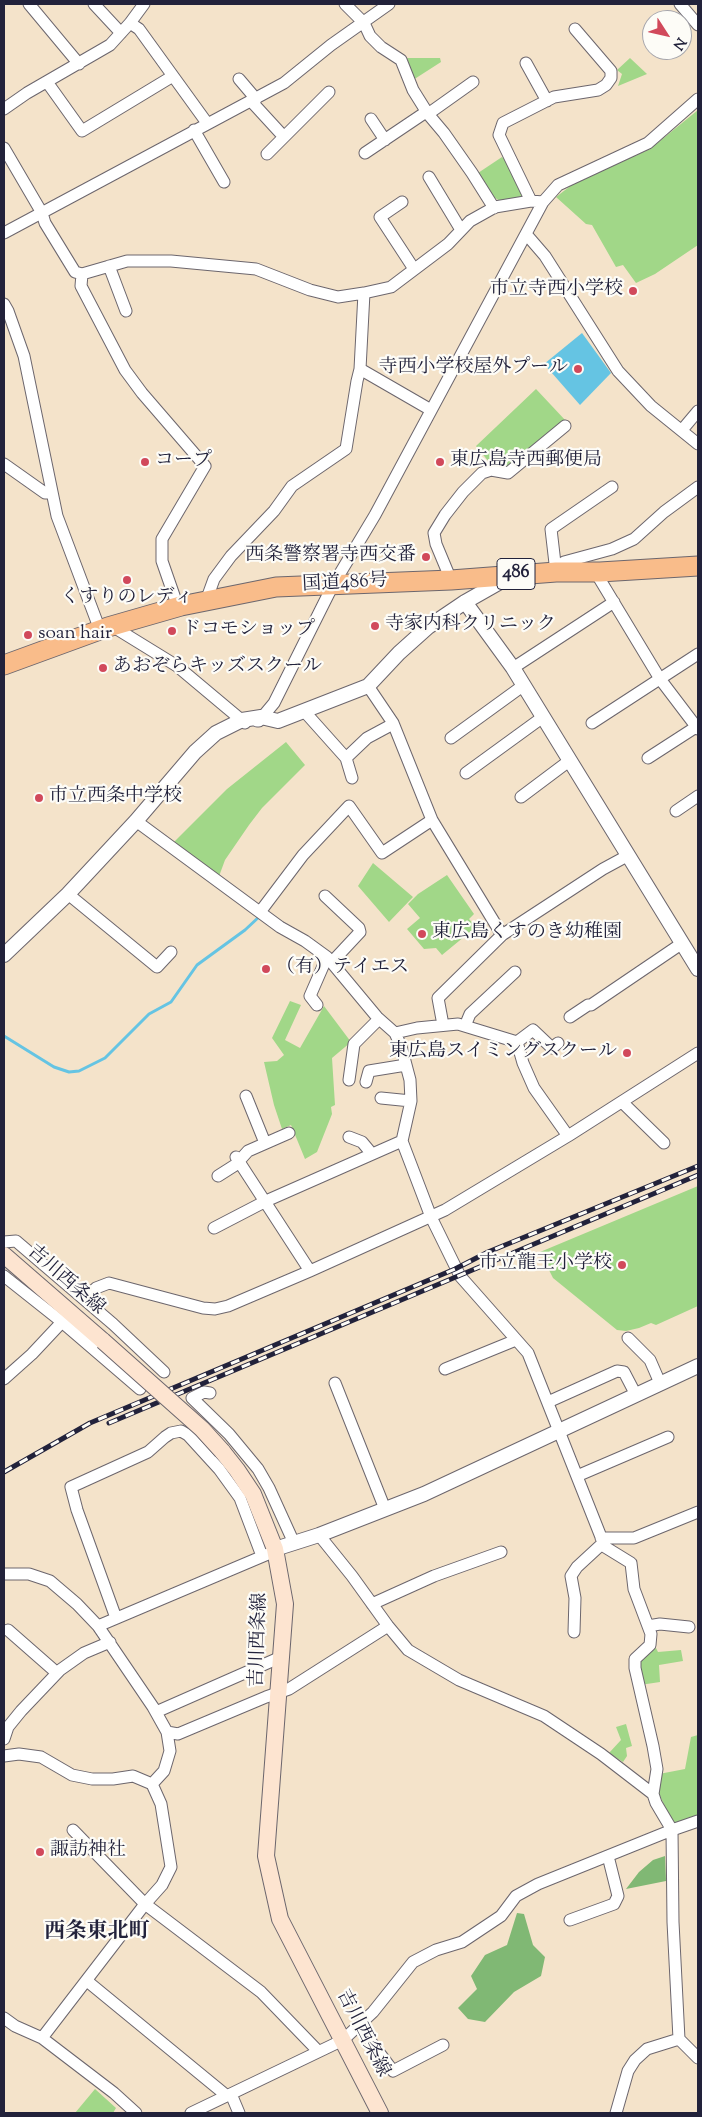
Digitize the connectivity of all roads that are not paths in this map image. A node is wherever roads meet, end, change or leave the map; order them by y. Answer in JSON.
{"nodes":[{"id":1,"x":29,"y":4,"type":"edge"},
{"id":2,"x":94,"y":4,"type":"edge"},
{"id":3,"x":144,"y":4,"type":"edge"},
{"id":4,"x":345,"y":4,"type":"edge"},
{"id":5,"x":389,"y":4,"type":"edge"},
{"id":6,"x":680,"y":4,"type":"edge"},
{"id":7,"x":364,"y":23,"type":"junction"},
{"id":8,"x":130,"y":24,"type":"junction"},
{"id":9,"x":698,"y":25,"type":"edge"},
{"id":10,"x":575,"y":29,"type":"dead end"},
{"id":11,"x":121,"y":33,"type":"junction"},
{"id":12,"x":526,"y":63,"type":"dead end"},
{"id":13,"x":78,"y":64,"type":"junction"},
{"id":14,"x":173,"y":76,"type":"junction"},
{"id":15,"x":239,"y":78,"type":"dead end"},
{"id":16,"x":47,"y":82,"type":"junction"},
{"id":17,"x":473,"y":82,"type":"dead end"},
{"id":18,"x":329,"y":92,"type":"dead end"},
{"id":19,"x":698,"y":99,"type":"edge"},
{"id":20,"x":253,"y":100,"type":"junction"},
{"id":21,"x":547,"y":100,"type":"junction"},
{"id":22,"x":4,"y":109,"type":"edge"},
{"id":23,"x":427,"y":113,"type":"junction"},
{"id":24,"x":371,"y":119,"type":"dead end"},
{"id":25,"x":207,"y":123,"type":"junction"},
{"id":26,"x":194,"y":130,"type":"junction"},
{"id":27,"x":284,"y":137,"type":"junction"},
{"id":28,"x":385,"y":140,"type":"junction"},
{"id":29,"x":4,"y":148,"type":"edge"},
{"id":30,"x":365,"y":153,"type":"dead end"},
{"id":31,"x":267,"y":154,"type":"dead end"},
{"id":32,"x":430,"y":176,"type":"dead end"},
{"id":33,"x":224,"y":182,"type":"dead end"},
{"id":34,"x":531,"y":201,"type":"junction"},
{"id":35,"x":402,"y":202,"type":"dead end"},
{"id":36,"x":543,"y":202,"type":"junction"},
{"id":37,"x":494,"y":208,"type":"junction"},
{"id":38,"x":42,"y":213,"type":"junction"},
{"id":39,"x":461,"y":230,"type":"junction"},
{"id":40,"x":4,"y":233,"type":"edge"},
{"id":41,"x":526,"y":234,"type":"junction"},
{"id":42,"x":109,"y":266,"type":"junction"},
{"id":43,"x":414,"y":269,"type":"junction"},
{"id":44,"x":82,"y":274,"type":"junction"},
{"id":45,"x":364,"y":293,"type":"junction"},
{"id":46,"x":4,"y":304,"type":"edge"},
{"id":47,"x":126,"y":312,"type":"dead end"},
{"id":48,"x":360,"y":369,"type":"junction"},
{"id":49,"x":431,"y":410,"type":"junction"},
{"id":50,"x":698,"y":411,"type":"edge"},
{"id":51,"x":565,"y":426,"type":"dead end"},
{"id":52,"x":682,"y":430,"type":"junction"},
{"id":53,"x":698,"y":444,"type":"edge"},
{"id":54,"x":4,"y":464,"type":"edge"},
{"id":55,"x":612,"y":487,"type":"dead end"},
{"id":56,"x":698,"y":487,"type":"edge"},
{"id":57,"x":51,"y":493,"type":"junction"},
{"id":58,"x":698,"y":566,"type":"edge"},
{"id":59,"x":556,"y":572,"type":"junction"},
{"id":60,"x":600,"y":572,"type":"junction"},
{"id":61,"x":514,"y":575,"type":"junction"},
{"id":62,"x":451,"y":580,"type":"junction"},
{"id":63,"x":333,"y":585,"type":"junction"},
{"id":64,"x":206,"y":601,"type":"junction"},
{"id":65,"x":465,"y":602,"type":"junction"},
{"id":66,"x":614,"y":602,"type":"junction"},
{"id":67,"x":178,"y":607,"type":"junction"},
{"id":68,"x":106,"y":628,"type":"junction"},
{"id":69,"x":698,"y":654,"type":"edge"},
{"id":70,"x":4,"y":665,"type":"edge"},
{"id":71,"x":513,"y":668,"type":"junction"},
{"id":72,"x":660,"y":679,"type":"junction"},
{"id":73,"x":524,"y":685,"type":"junction"},
{"id":74,"x":368,"y":686,"type":"junction"},
{"id":75,"x":304,"y":711,"type":"junction"},
{"id":76,"x":543,"y":717,"type":"junction"},
{"id":77,"x":251,"y":720,"type":"junction"},
{"id":78,"x":592,"y":723,"type":"dead end"},
{"id":79,"x":393,"y":724,"type":"junction"},
{"id":80,"x":696,"y":724,"type":"edge"},
{"id":81,"x":451,"y":738,"type":"dead end"},
{"id":82,"x":346,"y":758,"type":"junction"},
{"id":83,"x":648,"y":758,"type":"dead end"},
{"id":84,"x":569,"y":761,"type":"junction"},
{"id":85,"x":466,"y":774,"type":"dead end"},
{"id":86,"x":352,"y":778,"type":"dead end"},
{"id":87,"x":698,"y":796,"type":"edge"},
{"id":88,"x":521,"y":797,"type":"dead end"},
{"id":89,"x":676,"y":811,"type":"dead end"},
{"id":90,"x":432,"y":820,"type":"junction"},
{"id":91,"x":136,"y":821,"type":"junction"},
{"id":92,"x":627,"y":856,"type":"junction"},
{"id":93,"x":68,"y":894,"type":"junction"},
{"id":94,"x":325,"y":896,"type":"dead end"},
{"id":95,"x":260,"y":912,"type":"junction"},
{"id":96,"x":502,"y":935,"type":"junction"},
{"id":97,"x":681,"y":944,"type":"junction"},
{"id":98,"x":171,"y":952,"type":"dead end"},
{"id":99,"x":4,"y":955,"type":"edge"},
{"id":100,"x":329,"y":960,"type":"junction"},
{"id":101,"x":698,"y":969,"type":"edge"},
{"id":102,"x":515,"y":972,"type":"dead end"},
{"id":103,"x":317,"y":1004,"type":"dead end"},
{"id":104,"x":570,"y":1017,"type":"dead end"},
{"id":105,"x":379,"y":1019,"type":"junction"},
{"id":106,"x":443,"y":1025,"type":"junction"},
{"id":107,"x":465,"y":1026,"type":"junction"},
{"id":108,"x":395,"y":1033,"type":"junction"},
{"id":109,"x":517,"y":1042,"type":"junction"},
{"id":110,"x":558,"y":1044,"type":"dead end"},
{"id":111,"x":698,"y":1053,"type":"edge"},
{"id":112,"x":406,"y":1065,"type":"junction"},
{"id":113,"x":349,"y":1080,"type":"dead end"},
{"id":114,"x":366,"y":1082,"type":"dead end"},
{"id":115,"x":246,"y":1096,"type":"dead end"},
{"id":116,"x":381,"y":1098,"type":"dead end"},
{"id":117,"x":411,"y":1101,"type":"junction"},
{"id":118,"x":622,"y":1102,"type":"junction"},
{"id":119,"x":289,"y":1133,"type":"dead end"},
{"id":120,"x":568,"y":1136,"type":"junction"},
{"id":121,"x":349,"y":1137,"type":"dead end"},
{"id":122,"x":402,"y":1141,"type":"junction"},
{"id":123,"x":664,"y":1143,"type":"dead end"},
{"id":124,"x":265,"y":1144,"type":"junction"},
{"id":125,"x":372,"y":1154,"type":"junction"},
{"id":126,"x":238,"y":1160,"type":"junction"},
{"id":127,"x":218,"y":1176,"type":"dead end"},
{"id":128,"x":266,"y":1201,"type":"junction"},
{"id":129,"x":431,"y":1217,"type":"junction"},
{"id":130,"x":214,"y":1228,"type":"dead end"},
{"id":131,"x":4,"y":1242,"type":"edge"},
{"id":132,"x":4,"y":1254,"type":"edge"},
{"id":133,"x":310,"y":1271,"type":"junction"},
{"id":134,"x":4,"y":1276,"type":"edge"},
{"id":135,"x":84,"y":1299,"type":"junction"},
{"id":136,"x":62,"y":1322,"type":"junction"},
{"id":137,"x":628,"y":1338,"type":"dead end"},
{"id":138,"x":516,"y":1340,"type":"junction"},
{"id":139,"x":140,"y":1349,"type":"junction"},
{"id":140,"x":698,"y":1366,"type":"edge"},
{"id":141,"x":445,"y":1369,"type":"dead end"},
{"id":142,"x":120,"y":1372,"type":"junction"},
{"id":143,"x":164,"y":1372,"type":"dead end"},
{"id":144,"x":4,"y":1379,"type":"edge"},
{"id":145,"x":335,"y":1383,"type":"dead end"},
{"id":146,"x":660,"y":1383,"type":"junction"},
{"id":147,"x":140,"y":1390,"type":"dead end"},
{"id":148,"x":210,"y":1392,"type":"dead end"},
{"id":149,"x":636,"y":1395,"type":"junction"},
{"id":150,"x":548,"y":1402,"type":"junction"},
{"id":151,"x":205,"y":1410,"type":"junction"},
{"id":152,"x":559,"y":1430,"type":"junction"},
{"id":153,"x":184,"y":1434,"type":"junction"},
{"id":154,"x":668,"y":1437,"type":"dead end"},
{"id":155,"x":577,"y":1476,"type":"junction"},
{"id":156,"x":385,"y":1509,"type":"junction"},
{"id":157,"x":698,"y":1512,"type":"edge"},
{"id":158,"x":319,"y":1535,"type":"junction"},
{"id":159,"x":602,"y":1540,"type":"junction"},
{"id":160,"x":294,"y":1544,"type":"junction"},
{"id":161,"x":501,"y":1552,"type":"dead end"},
{"id":162,"x":269,"y":1553,"type":"junction"},
{"id":163,"x":4,"y":1574,"type":"edge"},
{"id":164,"x":372,"y":1604,"type":"junction"},
{"id":165,"x":116,"y":1618,"type":"junction"},
{"id":166,"x":98,"y":1626,"type":"junction"},
{"id":167,"x":388,"y":1626,"type":"junction"},
{"id":168,"x":648,"y":1626,"type":"junction"},
{"id":169,"x":689,"y":1627,"type":"dead end"},
{"id":170,"x":8,"y":1630,"type":"dead end"},
{"id":171,"x":574,"y":1632,"type":"dead end"},
{"id":172,"x":110,"y":1642,"type":"junction"},
{"id":173,"x":281,"y":1657,"type":"junction"},
{"id":174,"x":57,"y":1673,"type":"junction"},
{"id":175,"x":279,"y":1694,"type":"junction"},
{"id":176,"x":156,"y":1712,"type":"junction"},
{"id":177,"x":167,"y":1732,"type":"junction"},
{"id":178,"x":4,"y":1739,"type":"edge"},
{"id":179,"x":4,"y":1756,"type":"edge"},
{"id":180,"x":152,"y":1784,"type":"junction"},
{"id":181,"x":653,"y":1794,"type":"junction"},
{"id":182,"x":698,"y":1821,"type":"edge"},
{"id":183,"x":73,"y":1830,"type":"dead end"},
{"id":184,"x":672,"y":1830,"type":"junction"},
{"id":185,"x":608,"y":1856,"type":"junction"},
{"id":186,"x":145,"y":1904,"type":"junction"},
{"id":187,"x":570,"y":1920,"type":"dead end"},
{"id":188,"x":87,"y":1981,"type":"junction"},
{"id":189,"x":4,"y":2018,"type":"edge"},
{"id":190,"x":359,"y":2026,"type":"junction"},
{"id":191,"x":42,"y":2038,"type":"junction"},
{"id":192,"x":679,"y":2039,"type":"junction"},
{"id":193,"x":343,"y":2040,"type":"junction"},
{"id":194,"x":443,"y":2045,"type":"dead end"},
{"id":195,"x":318,"y":2051,"type":"junction"},
{"id":196,"x":698,"y":2056,"type":"edge"},
{"id":197,"x":229,"y":2095,"type":"junction"},
{"id":198,"x":196,"y":2112,"type":"edge"},
{"id":199,"x":136,"y":2113,"type":"edge"},
{"id":200,"x":239,"y":2113,"type":"edge"},
{"id":201,"x":380,"y":2113,"type":"edge"},
{"id":202,"x":616,"y":2113,"type":"edge"}],
"edges":[{"from":1,"to":13,"type":"street"},
{"from":2,"to":11,"type":"street"},
{"from":3,"to":8,"type":"street"},
{"from":4,"to":7,"type":"street"},
{"from":5,"to":7,"type":"street"},
{"from":6,"to":9,"type":"street"},
{"from":7,"to":20,"type":"street"},
{"from":7,"to":23,"type":"street"},
{"from":8,"to":11,"type":"street"},
{"from":8,"to":14,"type":"street"},
{"from":10,"to":21,"type":"street"},
{"from":11,"to":13,"type":"street"},
{"from":12,"to":21,"type":"street"},
{"from":13,"to":16,"type":"street"},
{"from":14,"to":16,"type":"street"},
{"from":14,"to":25,"type":"street"},
{"from":15,"to":20,"type":"street"},
{"from":16,"to":22,"type":"street"},
{"from":17,"to":23,"type":"street"},
{"from":18,"to":27,"type":"street"},
{"from":19,"to":36,"type":"street"},
{"from":20,"to":25,"type":"street"},
{"from":20,"to":27,"type":"street"},
{"from":21,"to":34,"type":"street"},
{"from":23,"to":28,"type":"street"},
{"from":23,"to":37,"type":"street"},
{"from":24,"to":28,"type":"street"},
{"from":25,"to":26,"type":"street"},
{"from":26,"to":33,"type":"street"},
{"from":26,"to":38,"type":"street"},
{"from":27,"to":31,"type":"street"},
{"from":28,"to":30,"type":"street"},
{"from":29,"to":38,"type":"street"},
{"from":32,"to":39,"type":"street"},
{"from":34,"to":36,"type":"street"},
{"from":34,"to":37,"type":"street"},
{"from":35,"to":43,"type":"street"},
{"from":36,"to":41,"type":"street"},
{"from":37,"to":39,"type":"street"},
{"from":38,"to":40,"type":"street"},
{"from":38,"to":44,"type":"street"},
{"from":39,"to":43,"type":"street"},
{"from":41,"to":49,"type":"street"},
{"from":41,"to":52,"type":"street"},
{"from":42,"to":44,"type":"street"},
{"from":42,"to":45,"type":"street"},
{"from":42,"to":47,"type":"street"},
{"from":43,"to":45,"type":"street"},
{"from":44,"to":67,"type":"street"},
{"from":45,"to":48,"type":"street"},
{"from":46,"to":57,"type":"street"},
{"from":48,"to":49,"type":"street"},
{"from":48,"to":64,"type":"street"},
{"from":49,"to":63,"type":"street"},
{"from":50,"to":52,"type":"street"},
{"from":51,"to":62,"type":"street"},
{"from":52,"to":53,"type":"street"},
{"from":54,"to":57,"type":"street"},
{"from":55,"to":59,"type":"street"},
{"from":56,"to":59,"type":"street"},
{"from":57,"to":68,"type":"street"},
{"from":58,"to":60,"type":"highway","name":"国道486号","number":"486"},
{"from":59,"to":60,"type":"highway","name":"国道486号","number":"486"},
{"from":59,"to":61,"type":"highway","name":"国道486号","number":"486"},
{"from":60,"to":66,"type":"street"},
{"from":61,"to":62,"type":"highway","name":"国道486号","number":"486"},
{"from":61,"to":65,"type":"street"},
{"from":62,"to":63,"type":"highway","name":"国道486号","number":"486"},
{"from":63,"to":64,"type":"highway","name":"国道486号","number":"486"},
{"from":63,"to":77,"type":"street"},
{"from":64,"to":67,"type":"highway","name":"国道486号","number":"486"},
{"from":65,"to":71,"type":"street"},
{"from":65,"to":74,"type":"street"},
{"from":66,"to":71,"type":"street"},
{"from":66,"to":72,"type":"street"},
{"from":67,"to":68,"type":"highway","name":"国道486号","number":"486"},
{"from":68,"to":70,"type":"highway","name":"国道486号","number":"486"},
{"from":68,"to":77,"type":"street"},
{"from":69,"to":72,"type":"street"},
{"from":71,"to":73,"type":"street"},
{"from":72,"to":78,"type":"street"},
{"from":72,"to":80,"type":"street"},
{"from":73,"to":76,"type":"street"},
{"from":73,"to":81,"type":"street"},
{"from":74,"to":75,"type":"street"},
{"from":74,"to":79,"type":"street"},
{"from":75,"to":77,"type":"street"},
{"from":75,"to":82,"type":"street"},
{"from":76,"to":84,"type":"street"},
{"from":76,"to":85,"type":"street"},
{"from":77,"to":91,"type":"street"},
{"from":79,"to":82,"type":"street"},
{"from":79,"to":90,"type":"street"},
{"from":80,"to":83,"type":"street"},
{"from":82,"to":86,"type":"street"},
{"from":84,"to":88,"type":"street"},
{"from":84,"to":92,"type":"street"},
{"from":87,"to":89,"type":"street"},
{"from":90,"to":95,"type":"street"},
{"from":90,"to":96,"type":"street"},
{"from":91,"to":93,"type":"street"},
{"from":91,"to":95,"type":"street"},
{"from":92,"to":96,"type":"street"},
{"from":92,"to":97,"type":"street"},
{"from":93,"to":98,"type":"street"},
{"from":93,"to":99,"type":"street"},
{"from":94,"to":100,"type":"street"},
{"from":95,"to":100,"type":"street"},
{"from":96,"to":106,"type":"street"},
{"from":97,"to":101,"type":"street"},
{"from":97,"to":104,"type":"street"},
{"from":100,"to":103,"type":"street"},
{"from":100,"to":105,"type":"street"},
{"from":102,"to":107,"type":"street"},
{"from":105,"to":108,"type":"street"},
{"from":105,"to":113,"type":"street"},
{"from":106,"to":107,"type":"street"},
{"from":106,"to":108,"type":"street"},
{"from":107,"to":109,"type":"street"},
{"from":108,"to":112,"type":"street"},
{"from":109,"to":110,"type":"street"},
{"from":109,"to":120,"type":"street"},
{"from":111,"to":118,"type":"street"},
{"from":112,"to":114,"type":"street"},
{"from":112,"to":117,"type":"street"},
{"from":115,"to":124,"type":"street"},
{"from":116,"to":117,"type":"street"},
{"from":117,"to":122,"type":"street"},
{"from":118,"to":120,"type":"street"},
{"from":118,"to":123,"type":"street"},
{"from":119,"to":124,"type":"street"},
{"from":120,"to":129,"type":"street"},
{"from":121,"to":125,"type":"street"},
{"from":122,"to":125,"type":"street"},
{"from":122,"to":129,"type":"street"},
{"from":124,"to":126,"type":"street"},
{"from":125,"to":128,"type":"street"},
{"from":126,"to":127,"type":"street"},
{"from":126,"to":128,"type":"street"},
{"from":128,"to":130,"type":"street"},
{"from":128,"to":133,"type":"street"},
{"from":129,"to":133,"type":"street"},
{"from":129,"to":138,"type":"street"},
{"from":131,"to":135,"type":"street"},
{"from":132,"to":162,"type":"main road","name":"吉川西条線","bridge":true},
{"from":133,"to":135,"type":"street"},
{"from":134,"to":136,"type":"street"},
{"from":135,"to":139,"type":"street"},
{"from":136,"to":142,"type":"street"},
{"from":136,"to":144,"type":"street"},
{"from":137,"to":146,"type":"street"},
{"from":138,"to":141,"type":"street"},
{"from":138,"to":150,"type":"street"},
{"from":139,"to":142,"type":"street"},
{"from":139,"to":143,"type":"street"},
{"from":140,"to":146,"type":"street"},
{"from":142,"to":147,"type":"street"},
{"from":145,"to":156,"type":"street"},
{"from":146,"to":149,"type":"street"},
{"from":148,"to":151,"type":"street"},
{"from":149,"to":150,"type":"street"},
{"from":149,"to":152,"type":"street"},
{"from":150,"to":152,"type":"street"},
{"from":151,"to":153,"type":"street"},
{"from":151,"to":160,"type":"street"},
{"from":152,"to":155,"type":"street"},
{"from":152,"to":156,"type":"street"},
{"from":153,"to":162,"type":"street"},
{"from":153,"to":165,"type":"street"},
{"from":154,"to":155,"type":"street"},
{"from":155,"to":159,"type":"street"},
{"from":156,"to":158,"type":"street"},
{"from":157,"to":159,"type":"street"},
{"from":158,"to":160,"type":"street"},
{"from":158,"to":164,"type":"street"},
{"from":159,"to":168,"type":"street"},
{"from":159,"to":171,"type":"street"},
{"from":160,"to":162,"type":"street"},
{"from":161,"to":164,"type":"street"},
{"from":162,"to":165,"type":"street"},
{"from":162,"to":173,"type":"main road","name":"吉川西条線"},
{"from":163,"to":166,"type":"street"},
{"from":164,"to":167,"type":"street"},
{"from":165,"to":166,"type":"street"},
{"from":166,"to":172,"type":"street"},
{"from":167,"to":175,"type":"street"},
{"from":167,"to":181,"type":"street"},
{"from":168,"to":169,"type":"street"},
{"from":168,"to":181,"type":"street"},
{"from":170,"to":174,"type":"street"},
{"from":172,"to":174,"type":"street"},
{"from":172,"to":176,"type":"street"},
{"from":173,"to":175,"type":"main road","name":"吉川西条線"},
{"from":173,"to":176,"type":"street"},
{"from":174,"to":178,"type":"street"},
{"from":175,"to":177,"type":"street"},
{"from":175,"to":193,"type":"main road","name":"吉川西条線"},
{"from":176,"to":177,"type":"street"},
{"from":177,"to":180,"type":"street"},
{"from":179,"to":180,"type":"street"},
{"from":180,"to":186,"type":"street"},
{"from":181,"to":184,"type":"street"},
{"from":182,"to":184,"type":"street"},
{"from":183,"to":186,"type":"street"},
{"from":184,"to":185,"type":"street"},
{"from":184,"to":192,"type":"street"},
{"from":185,"to":187,"type":"street"},
{"from":185,"to":190,"type":"street"},
{"from":186,"to":188,"type":"street"},
{"from":186,"to":195,"type":"street"},
{"from":188,"to":191,"type":"street"},
{"from":188,"to":197,"type":"street"},
{"from":189,"to":191,"type":"street"},
{"from":190,"to":193,"type":"street"},
{"from":190,"to":194,"type":"street"},
{"from":191,"to":199,"type":"street"},
{"from":192,"to":196,"type":"street"},
{"from":192,"to":202,"type":"street"},
{"from":193,"to":195,"type":"street"},
{"from":193,"to":201,"type":"main road","name":"吉川西条線"},
{"from":195,"to":197,"type":"street"},
{"from":197,"to":198,"type":"street"},
{"from":197,"to":200,"type":"street"}]}
